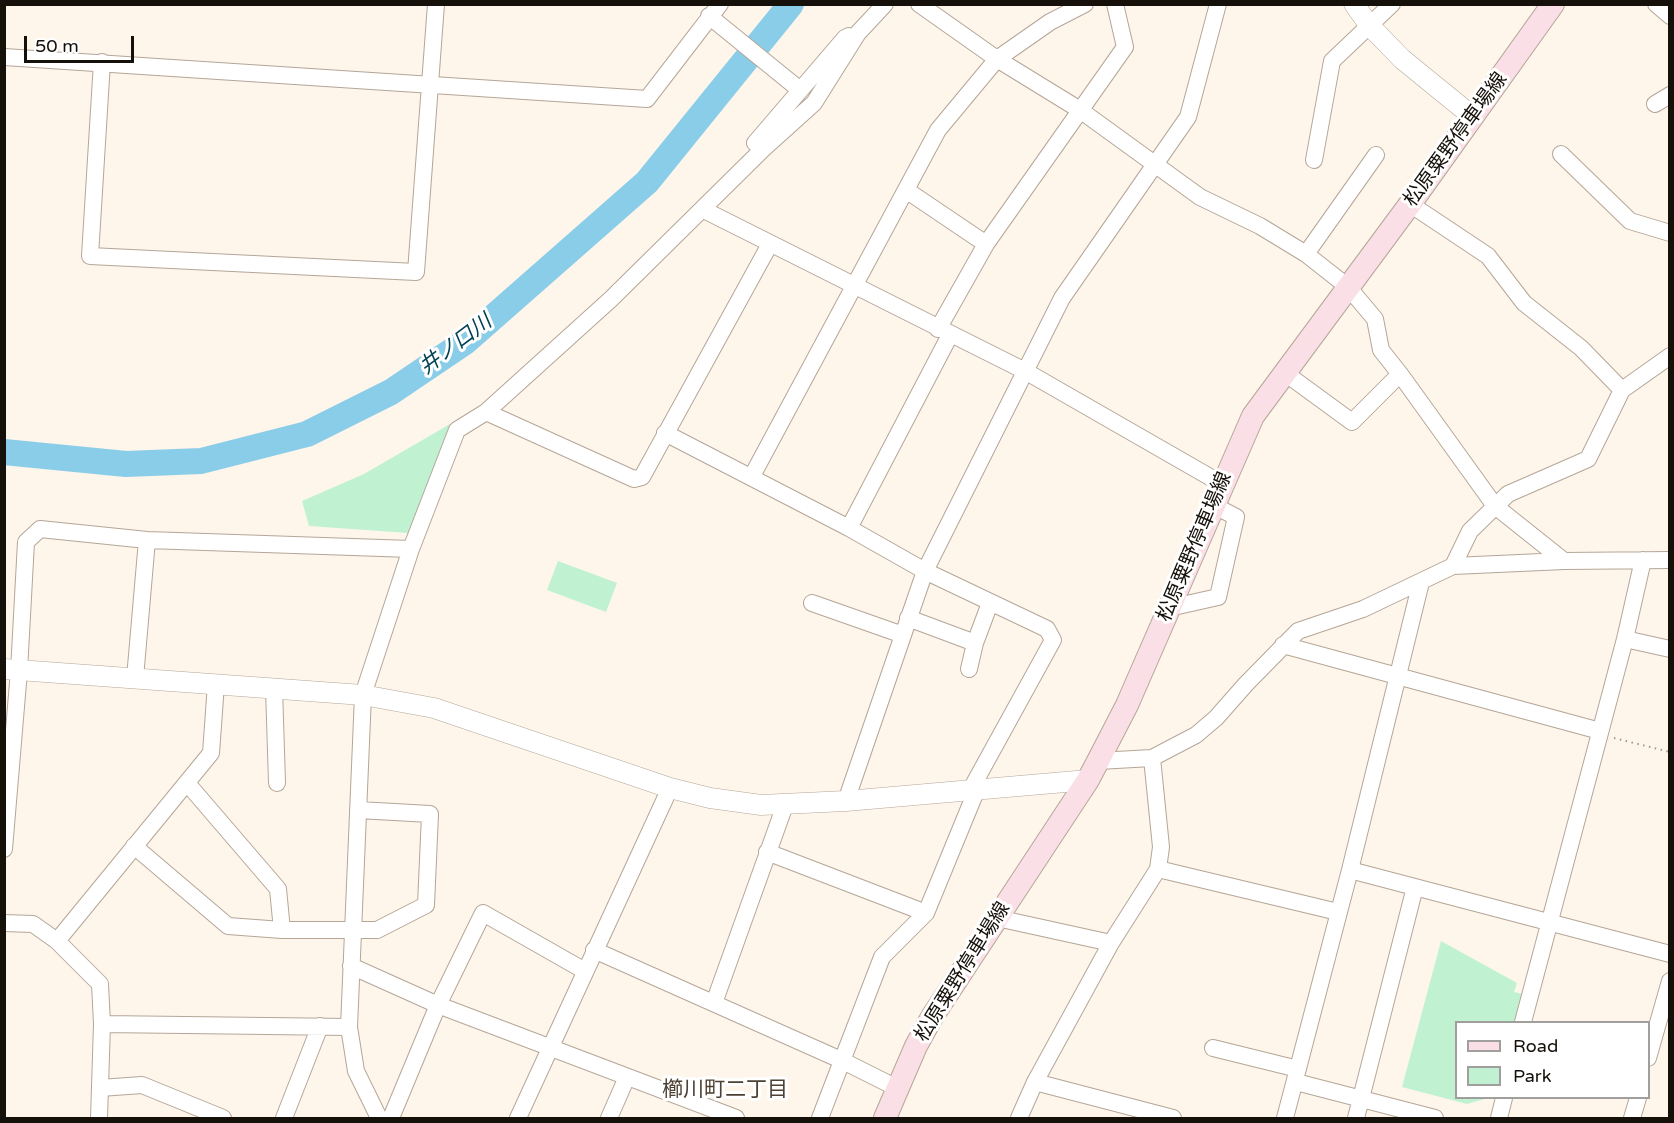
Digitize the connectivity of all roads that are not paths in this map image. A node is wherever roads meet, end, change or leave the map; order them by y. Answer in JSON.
{"nodes":[{"id":1,"x":436,"y":4,"type":"edge"},
{"id":2,"x":885,"y":4,"type":"edge"},
{"id":3,"x":919,"y":4,"type":"edge"},
{"id":4,"x":1085,"y":4,"type":"edge"},
{"id":5,"x":1115,"y":4,"type":"edge"},
{"id":6,"x":1218,"y":4,"type":"edge"},
{"id":7,"x":1354,"y":4,"type":"edge"},
{"id":8,"x":1392,"y":4,"type":"edge"},
{"id":9,"x":1553,"y":4,"type":"edge"},
{"id":10,"x":1656,"y":4,"type":"edge"},
{"id":11,"x":716,"y":15,"type":"edge"},
{"id":12,"x":1670,"y":16,"type":"edge"},
{"id":13,"x":1369,"y":25,"type":"junction"},
{"id":14,"x":858,"y":33,"type":"junction"},
{"id":15,"x":4,"y":57,"type":"edge"},
{"id":16,"x":997,"y":59,"type":"junction"},
{"id":17,"x":102,"y":62,"type":"junction"},
{"id":18,"x":430,"y":83,"type":"junction"},
{"id":19,"x":796,"y":87,"type":"junction"},
{"id":20,"x":1080,"y":110,"type":"junction"},
{"id":21,"x":1472,"y":116,"type":"junction"},
{"id":22,"x":763,"y":149,"type":"junction"},
{"id":23,"x":1561,"y":154,"type":"dead end"},
{"id":24,"x":1376,"y":155,"type":"dead end"},
{"id":25,"x":1314,"y":160,"type":"dead end"},
{"id":26,"x":1154,"y":165,"type":"junction"},
{"id":27,"x":906,"y":190,"type":"junction"},
{"id":28,"x":1410,"y":204,"type":"junction"},
{"id":29,"x":702,"y":209,"type":"junction"},
{"id":30,"x":1670,"y":233,"type":"edge"},
{"id":31,"x":770,"y":244,"type":"junction"},
{"id":32,"x":986,"y":244,"type":"junction"},
{"id":33,"x":1306,"y":254,"type":"junction"},
{"id":34,"x":854,"y":287,"type":"junction"},
{"id":35,"x":1348,"y":287,"type":"junction"},
{"id":36,"x":944,"y":332,"type":"junction"},
{"id":37,"x":1670,"y":356,"type":"edge"},
{"id":38,"x":1025,"y":372,"type":"junction"},
{"id":39,"x":1284,"y":373,"type":"junction"},
{"id":40,"x":1400,"y":374,"type":"junction"},
{"id":41,"x":1622,"y":390,"type":"junction"},
{"id":42,"x":486,"y":412,"type":"junction"},
{"id":43,"x":665,"y":433,"type":"junction"},
{"id":44,"x":752,"y":476,"type":"junction"},
{"id":45,"x":1222,"y":484,"type":"junction"},
{"id":46,"x":1213,"y":505,"type":"junction"},
{"id":47,"x":1495,"y":506,"type":"junction"},
{"id":48,"x":849,"y":528,"type":"junction"},
{"id":49,"x":147,"y":540,"type":"junction"},
{"id":50,"x":411,"y":549,"type":"junction"},
{"id":51,"x":1643,"y":560,"type":"junction"},
{"id":52,"x":1670,"y":560,"type":"edge"},
{"id":53,"x":1564,"y":561,"type":"junction"},
{"id":54,"x":1453,"y":566,"type":"junction"},
{"id":55,"x":925,"y":571,"type":"junction"},
{"id":56,"x":1421,"y":582,"type":"junction"},
{"id":57,"x":812,"y":603,"type":"dead end"},
{"id":58,"x":990,"y":603,"type":"junction"},
{"id":59,"x":1169,"y":608,"type":"junction"},
{"id":60,"x":908,"y":618,"type":"junction"},
{"id":61,"x":903,"y":635,"type":"junction"},
{"id":62,"x":1625,"y":639,"type":"junction"},
{"id":63,"x":975,"y":643,"type":"junction"},
{"id":64,"x":1283,"y":645,"type":"junction"},
{"id":65,"x":1670,"y":649,"type":"edge"},
{"id":66,"x":969,"y":669,"type":"dead end"},
{"id":67,"x":12,"y":670,"type":"edge"},
{"id":68,"x":1398,"y":676,"type":"junction"},
{"id":69,"x":135,"y":678,"type":"junction"},
{"id":70,"x":216,"y":684,"type":"junction"},
{"id":71,"x":274,"y":687,"type":"junction"},
{"id":72,"x":363,"y":695,"type":"junction"},
{"id":73,"x":1599,"y":733,"type":"junction"},
{"id":74,"x":1152,"y":758,"type":"junction"},
{"id":75,"x":1093,"y":770,"type":"junction"},
{"id":76,"x":187,"y":783,"type":"junction"},
{"id":77,"x":277,"y":783,"type":"dead end"},
{"id":78,"x":670,"y":788,"type":"junction"},
{"id":79,"x":974,"y":789,"type":"junction"},
{"id":80,"x":846,"y":801,"type":"junction"},
{"id":81,"x":785,"y":805,"type":"junction"},
{"id":82,"x":358,"y":810,"type":"junction"},
{"id":83,"x":134,"y":846,"type":"junction"},
{"id":84,"x":4,"y":849,"type":"edge"},
{"id":85,"x":767,"y":852,"type":"junction"},
{"id":86,"x":1158,"y":869,"type":"junction"},
{"id":87,"x":1350,"y":870,"type":"junction"},
{"id":88,"x":1415,"y":886,"type":"junction"},
{"id":89,"x":1338,"y":912,"type":"junction"},
{"id":90,"x":926,"y":913,"type":"junction"},
{"id":91,"x":997,"y":918,"type":"junction"},
{"id":92,"x":1548,"y":922,"type":"junction"},
{"id":93,"x":4,"y":923,"type":"edge"},
{"id":94,"x":282,"y":930,"type":"junction"},
{"id":95,"x":352,"y":931,"type":"junction"},
{"id":96,"x":57,"y":941,"type":"junction"},
{"id":97,"x":1111,"y":943,"type":"junction"},
{"id":98,"x":594,"y":950,"type":"junction"},
{"id":99,"x":1670,"y":954,"type":"edge"},
{"id":100,"x":351,"y":966,"type":"junction"},
{"id":101,"x":585,"y":970,"type":"junction"},
{"id":102,"x":1670,"y":981,"type":"edge"},
{"id":103,"x":714,"y":1003,"type":"junction"},
{"id":104,"x":438,"y":1005,"type":"junction"},
{"id":105,"x":1523,"y":1021,"type":"edge"},
{"id":106,"x":102,"y":1024,"type":"junction"},
{"id":107,"x":320,"y":1026,"type":"junction"},
{"id":108,"x":349,"y":1028,"type":"junction"},
{"id":109,"x":549,"y":1047,"type":"junction"},
{"id":110,"x":1213,"y":1048,"type":"dead end"},
{"id":111,"x":1650,"y":1051,"type":"edge"},
{"id":112,"x":842,"y":1060,"type":"junction"},
{"id":113,"x":1297,"y":1075,"type":"junction"},
{"id":114,"x":627,"y":1077,"type":"junction"},
{"id":115,"x":1035,"y":1082,"type":"junction"},
{"id":116,"x":100,"y":1088,"type":"junction"},
{"id":117,"x":897,"y":1088,"type":"junction"},
{"id":118,"x":1362,"y":1098,"type":"junction"},
{"id":119,"x":1504,"y":1099,"type":"edge"},
{"id":120,"x":1638,"y":1099,"type":"edge"},
{"id":121,"x":707,"y":1113,"type":"edge"},
{"id":122,"x":99,"y":1119,"type":"edge"},
{"id":123,"x":223,"y":1119,"type":"edge"},
{"id":124,"x":284,"y":1119,"type":"edge"},
{"id":125,"x":379,"y":1119,"type":"edge"},
{"id":126,"x":391,"y":1119,"type":"edge"},
{"id":127,"x":518,"y":1119,"type":"edge"},
{"id":128,"x":609,"y":1119,"type":"edge"},
{"id":129,"x":736,"y":1119,"type":"edge"},
{"id":130,"x":820,"y":1119,"type":"edge"},
{"id":131,"x":885,"y":1119,"type":"edge"},
{"id":132,"x":1018,"y":1119,"type":"edge"},
{"id":133,"x":1173,"y":1119,"type":"edge"},
{"id":134,"x":1285,"y":1119,"type":"edge"},
{"id":135,"x":1356,"y":1119,"type":"edge"},
{"id":136,"x":1436,"y":1119,"type":"edge"},
{"id":137,"x":1499,"y":1119,"type":"edge"},
{"id":138,"x":1632,"y":1119,"type":"edge"}],
"edges":[{"from":1,"to":18,"type":"street"},
{"from":2,"to":14,"type":"street"},
{"from":3,"to":16,"type":"street"},
{"from":4,"to":16,"type":"street"},
{"from":5,"to":20,"type":"street"},
{"from":6,"to":26,"type":"street"},
{"from":7,"to":13,"type":"street"},
{"from":8,"to":13,"type":"street"},
{"from":9,"to":21,"type":"main road","name":"松原粟野停車場線"},
{"from":10,"to":12,"type":"street"},
{"from":11,"to":18,"type":"street"},
{"from":11,"to":19,"type":"street"},
{"from":13,"to":21,"type":"street"},
{"from":13,"to":25,"type":"street"},
{"from":14,"to":19,"type":"street"},
{"from":14,"to":22,"type":"street"},
{"from":15,"to":17,"type":"street"},
{"from":16,"to":20,"type":"street"},
{"from":16,"to":27,"type":"street"},
{"from":17,"to":18,"type":"street"},
{"from":17,"to":18,"type":"street"},
{"from":19,"to":22,"type":"street"},
{"from":20,"to":26,"type":"street"},
{"from":20,"to":32,"type":"street"},
{"from":21,"to":28,"type":"main road","name":"松原粟野停車場線"},
{"from":22,"to":29,"type":"street"},
{"from":23,"to":30,"type":"street"},
{"from":24,"to":33,"type":"street"},
{"from":26,"to":33,"type":"street"},
{"from":26,"to":38,"type":"street"},
{"from":27,"to":32,"type":"street"},
{"from":27,"to":34,"type":"street"},
{"from":28,"to":35,"type":"main road","name":"松原粟野停車場線"},
{"from":28,"to":41,"type":"street"},
{"from":29,"to":31,"type":"street"},
{"from":29,"to":42,"type":"street"},
{"from":31,"to":34,"type":"street"},
{"from":31,"to":43,"type":"street"},
{"from":32,"to":36,"type":"street"},
{"from":33,"to":35,"type":"street"},
{"from":34,"to":36,"type":"street"},
{"from":34,"to":44,"type":"street"},
{"from":35,"to":39,"type":"main road","name":"松原粟野停車場線"},
{"from":35,"to":40,"type":"street"},
{"from":36,"to":38,"type":"street"},
{"from":36,"to":48,"type":"street"},
{"from":37,"to":41,"type":"street"},
{"from":38,"to":45,"type":"street"},
{"from":38,"to":55,"type":"street"},
{"from":39,"to":40,"type":"street"},
{"from":39,"to":45,"type":"main road","name":"松原粟野停車場線"},
{"from":40,"to":47,"type":"street"},
{"from":41,"to":47,"type":"street"},
{"from":42,"to":43,"type":"street"},
{"from":42,"to":50,"type":"street"},
{"from":43,"to":44,"type":"street"},
{"from":44,"to":48,"type":"street"},
{"from":45,"to":46,"type":"main road","name":"松原粟野停車場線"},
{"from":46,"to":59,"type":"main road","name":"松原粟野停車場線"},
{"from":46,"to":59,"type":"street"},
{"from":47,"to":53,"type":"street"},
{"from":47,"to":54,"type":"street"},
{"from":48,"to":55,"type":"street"},
{"from":49,"to":50,"type":"street"},
{"from":49,"to":67,"type":"street"},
{"from":49,"to":69,"type":"street"},
{"from":50,"to":72,"type":"street"},
{"from":51,"to":52,"type":"street"},
{"from":51,"to":53,"type":"street"},
{"from":51,"to":62,"type":"street"},
{"from":53,"to":54,"type":"street"},
{"from":54,"to":56,"type":"street"},
{"from":55,"to":58,"type":"street"},
{"from":55,"to":60,"type":"street"},
{"from":56,"to":64,"type":"street"},
{"from":56,"to":68,"type":"street"},
{"from":57,"to":61,"type":"street"},
{"from":58,"to":63,"type":"street"},
{"from":58,"to":79,"type":"street"},
{"from":59,"to":75,"type":"main road","name":"松原粟野停車場線"},
{"from":60,"to":61,"type":"street"},
{"from":60,"to":63,"type":"street"},
{"from":61,"to":80,"type":"street"},
{"from":62,"to":65,"type":"street"},
{"from":62,"to":73,"type":"street"},
{"from":63,"to":66,"type":"street"},
{"from":64,"to":68,"type":"street"},
{"from":64,"to":74,"type":"street"},
{"from":67,"to":69,"type":"street"},
{"from":67,"to":84,"type":"street"},
{"from":68,"to":73,"type":"street"},
{"from":68,"to":87,"type":"street"},
{"from":69,"to":70,"type":"street"},
{"from":70,"to":71,"type":"street"},
{"from":70,"to":76,"type":"street"},
{"from":71,"to":72,"type":"street"},
{"from":71,"to":77,"type":"street"},
{"from":72,"to":78,"type":"street"},
{"from":72,"to":82,"type":"street"},
{"from":73,"to":92,"type":"street"},
{"from":74,"to":75,"type":"street"},
{"from":74,"to":86,"type":"street"},
{"from":75,"to":79,"type":"street"},
{"from":75,"to":91,"type":"main road","name":"松原粟野停車場線"},
{"from":76,"to":83,"type":"street"},
{"from":76,"to":94,"type":"street"},
{"from":78,"to":81,"type":"street"},
{"from":78,"to":98,"type":"street"},
{"from":79,"to":80,"type":"street"},
{"from":79,"to":90,"type":"street"},
{"from":80,"to":81,"type":"street"},
{"from":81,"to":85,"type":"street"},
{"from":82,"to":95,"type":"street"},
{"from":82,"to":95,"type":"street"},
{"from":83,"to":94,"type":"street"},
{"from":83,"to":96,"type":"street"},
{"from":85,"to":90,"type":"street"},
{"from":85,"to":103,"type":"street"},
{"from":86,"to":89,"type":"street"},
{"from":86,"to":97,"type":"street"},
{"from":87,"to":88,"type":"street"},
{"from":87,"to":89,"type":"street"},
{"from":88,"to":92,"type":"street"},
{"from":88,"to":118,"type":"street"},
{"from":89,"to":113,"type":"street"},
{"from":90,"to":112,"type":"street"},
{"from":91,"to":97,"type":"street"},
{"from":91,"to":117,"type":"main road","name":"松原粟野停車場線"},
{"from":92,"to":99,"type":"street"},
{"from":92,"to":105,"type":"street"},
{"from":93,"to":96,"type":"street"},
{"from":94,"to":95,"type":"street"},
{"from":95,"to":100,"type":"street"},
{"from":96,"to":106,"type":"street"},
{"from":97,"to":115,"type":"street"},
{"from":98,"to":101,"type":"street"},
{"from":98,"to":103,"type":"street"},
{"from":100,"to":104,"type":"street"},
{"from":100,"to":108,"type":"street"},
{"from":101,"to":104,"type":"street"},
{"from":101,"to":109,"type":"street"},
{"from":102,"to":111,"type":"street"},
{"from":103,"to":112,"type":"street"},
{"from":104,"to":109,"type":"street"},
{"from":104,"to":126,"type":"street"},
{"from":106,"to":107,"type":"street"},
{"from":106,"to":116,"type":"street"},
{"from":107,"to":108,"type":"street"},
{"from":107,"to":124,"type":"street"},
{"from":108,"to":125,"type":"street"},
{"from":109,"to":114,"type":"street"},
{"from":109,"to":127,"type":"street"},
{"from":110,"to":113,"type":"street"},
{"from":112,"to":117,"type":"street"},
{"from":112,"to":130,"type":"street"},
{"from":113,"to":118,"type":"street"},
{"from":113,"to":134,"type":"street"},
{"from":114,"to":121,"type":"street"},
{"from":114,"to":128,"type":"street"},
{"from":115,"to":132,"type":"street"},
{"from":115,"to":133,"type":"street"},
{"from":116,"to":122,"type":"street"},
{"from":116,"to":123,"type":"street"},
{"from":117,"to":131,"type":"main road","name":"松原粟野停車場線"},
{"from":118,"to":135,"type":"street"},
{"from":118,"to":136,"type":"street"},
{"from":119,"to":137,"type":"street"},
{"from":120,"to":138,"type":"street"},
{"from":121,"to":129,"type":"street"}]}
